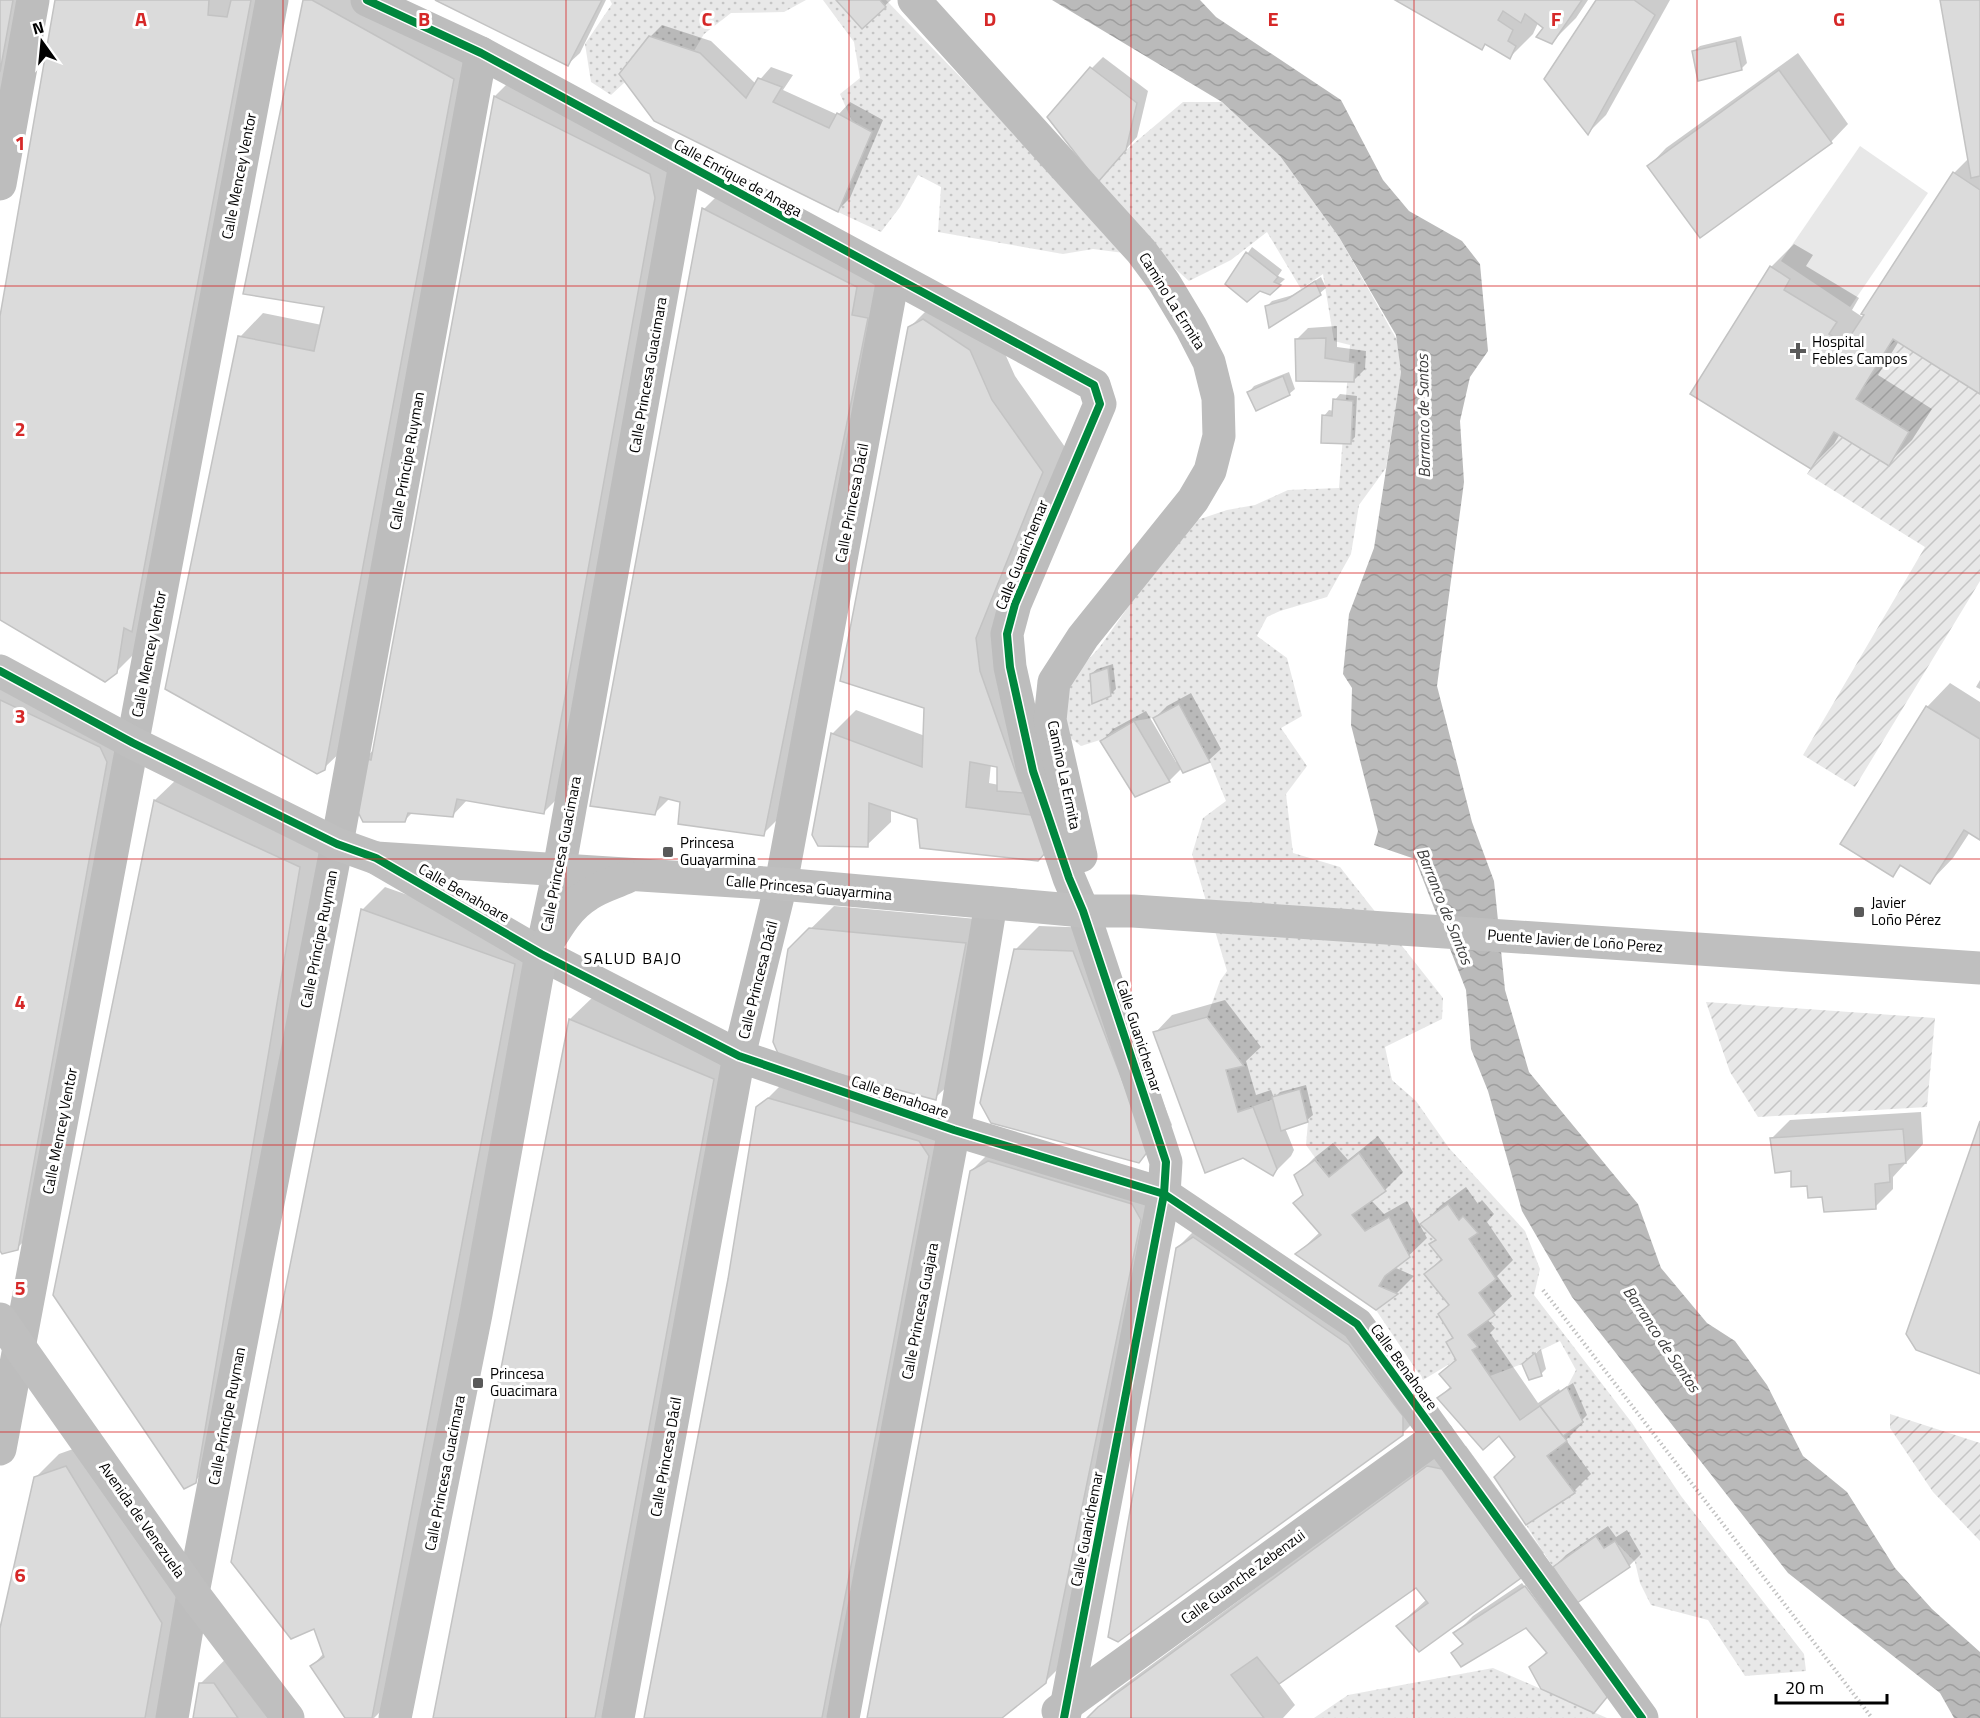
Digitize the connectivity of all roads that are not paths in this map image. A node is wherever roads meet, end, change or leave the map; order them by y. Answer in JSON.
{"nodes":[{"id":1,"x":33,"y":0,"type":"edge"},
{"id":2,"x":272,"y":0,"type":"edge"},
{"id":3,"x":367,"y":0,"type":"edge"},
{"id":4,"x":914,"y":0,"type":"edge"},
{"id":5,"x":481,"y":53,"type":"junction"},
{"id":6,"x":685,"y":165,"type":"junction"},
{"id":7,"x":0,"y":184,"type":"edge"},
{"id":8,"x":894,"y":278,"type":"junction"},
{"id":9,"x":1094,"y":385,"type":"joint"},
{"id":10,"x":0,"y":671,"type":"edge"},
{"id":11,"x":133,"y":743,"type":"junction"},
{"id":12,"x":337,"y":844,"type":"junction"},
{"id":13,"x":376,"y":858,"type":"junction"},
{"id":14,"x":559,"y":870,"type":"junction"},
{"id":15,"x":631,"y":875,"type":"junction"},
{"id":16,"x":1069,"y":878,"type":"junction"},
{"id":17,"x":781,"y":884,"type":"junction"},
{"id":18,"x":991,"y":903,"type":"junction"},
{"id":19,"x":1083,"y":911,"type":"junction"},
{"id":20,"x":1133,"y":911,"type":"joint"},
{"id":21,"x":541,"y":954,"type":"junction"},
{"id":22,"x":1980,"y":968,"type":"edge"},
{"id":23,"x":739,"y":1056,"type":"junction"},
{"id":24,"x":954,"y":1130,"type":"junction"},
{"id":25,"x":1164,"y":1194,"type":"junction"},
{"id":26,"x":0,"y":1319,"type":"edge"},
{"id":27,"x":20,"y":1349,"type":"junction"},
{"id":28,"x":1438,"y":1436,"type":"junction"},
{"id":29,"x":0,"y":1449,"type":"edge"},
{"id":30,"x":193,"y":1593,"type":"junction"},
{"id":31,"x":1060,"y":1713,"type":"edge"},
{"id":32,"x":172,"y":1718,"type":"edge"},
{"id":33,"x":288,"y":1718,"type":"edge"},
{"id":34,"x":395,"y":1718,"type":"edge"},
{"id":35,"x":618,"y":1718,"type":"edge"},
{"id":36,"x":843,"y":1718,"type":"edge"},
{"id":37,"x":1642,"y":1718,"type":"edge"}],
"edges":[{"from":1,"to":7,"type":"street"},
{"from":2,"to":11,"type":"street","name":"Calle Mencey Ventor"},
{"from":3,"to":5,"type":"street","name":"Calle Enrique de Anaga"},
{"from":4,"to":16,"type":"street","name":"Camino La Ermita"},
{"from":5,"to":6,"type":"street","name":"Calle Enrique de Anaga"},
{"from":5,"to":12,"type":"street","name":"Calle Príncipe Ruyman"},
{"from":6,"to":8,"type":"street","name":"Calle Enrique de Anaga"},
{"from":6,"to":14,"type":"street","name":"Calle Princesa Guacimara"},
{"from":8,"to":9,"type":"street","name":"Calle Enrique de Anaga"},
{"from":8,"to":17,"type":"street","name":"Calle Princesa Dácil"},
{"from":9,"to":16,"type":"street","name":"Calle Guanichemar"},
{"from":10,"to":11,"type":"street","name":"Calle Benahoare"},
{"from":11,"to":12,"type":"street","name":"Calle Benahoare"},
{"from":11,"to":27,"type":"street","name":"Calle Mencey Ventor"},
{"from":12,"to":13,"type":"street","name":"Calle Benahoare"},
{"from":12,"to":30,"type":"street","name":"Calle Príncipe Ruyman"},
{"from":13,"to":14,"type":"street","name":"Calle Princesa Guayarmina"},
{"from":13,"to":21,"type":"street","name":"Calle Benahoare"},
{"from":14,"to":15,"type":"street","name":"Calle Princesa Guayarmina"},
{"from":14,"to":21,"type":"street","name":"Calle Princesa Guacimara"},
{"from":15,"to":17,"type":"street","name":"Calle Princesa Guayarmina"},
{"from":15,"to":21,"type":"street"},
{"from":16,"to":19,"type":"street","name":"Calle Guanichemar"},
{"from":17,"to":18,"type":"street","name":"Calle Princesa Guayarmina"},
{"from":17,"to":23,"type":"street","name":"Calle Princesa Dácil"},
{"from":18,"to":19,"type":"street","name":"Calle Princesa Guayarmina"},
{"from":18,"to":24,"type":"street","name":"Calle Princesa Guajara"},
{"from":19,"to":20,"type":"street","name":"Calle Princesa Guayarmina"},
{"from":19,"to":25,"type":"street","name":"Calle Guanichemar"},
{"from":20,"to":22,"type":"street","name":"Puente Javier de Loño Perez"},
{"from":21,"to":23,"type":"street","name":"Calle Benahoare"},
{"from":21,"to":34,"type":"street","name":"Calle Princesa Guacimara"},
{"from":23,"to":24,"type":"street","name":"Calle Benahoare"},
{"from":23,"to":35,"type":"street","name":"Calle Princesa Dácil"},
{"from":24,"to":25,"type":"street","name":"Calle Benahoare"},
{"from":24,"to":36,"type":"street","name":"Calle Princesa Guajara"},
{"from":25,"to":28,"type":"street","name":"Calle Benahoare"},
{"from":25,"to":31,"type":"street","name":"Calle Guanichemar"},
{"from":26,"to":27,"type":"street","name":"Avenida de Venezuela"},
{"from":27,"to":29,"type":"street","name":"Calle Mencey Ventor"},
{"from":27,"to":30,"type":"street","name":"Avenida de Venezuela"},
{"from":28,"to":31,"type":"street","name":"Calle Guanche Zebenzui"},
{"from":28,"to":37,"type":"street","name":"Calle Benahoare"},
{"from":30,"to":32,"type":"street","name":"Calle Príncipe Ruyman"},
{"from":30,"to":33,"type":"street","name":"Avenida de Venezuela"}]}
